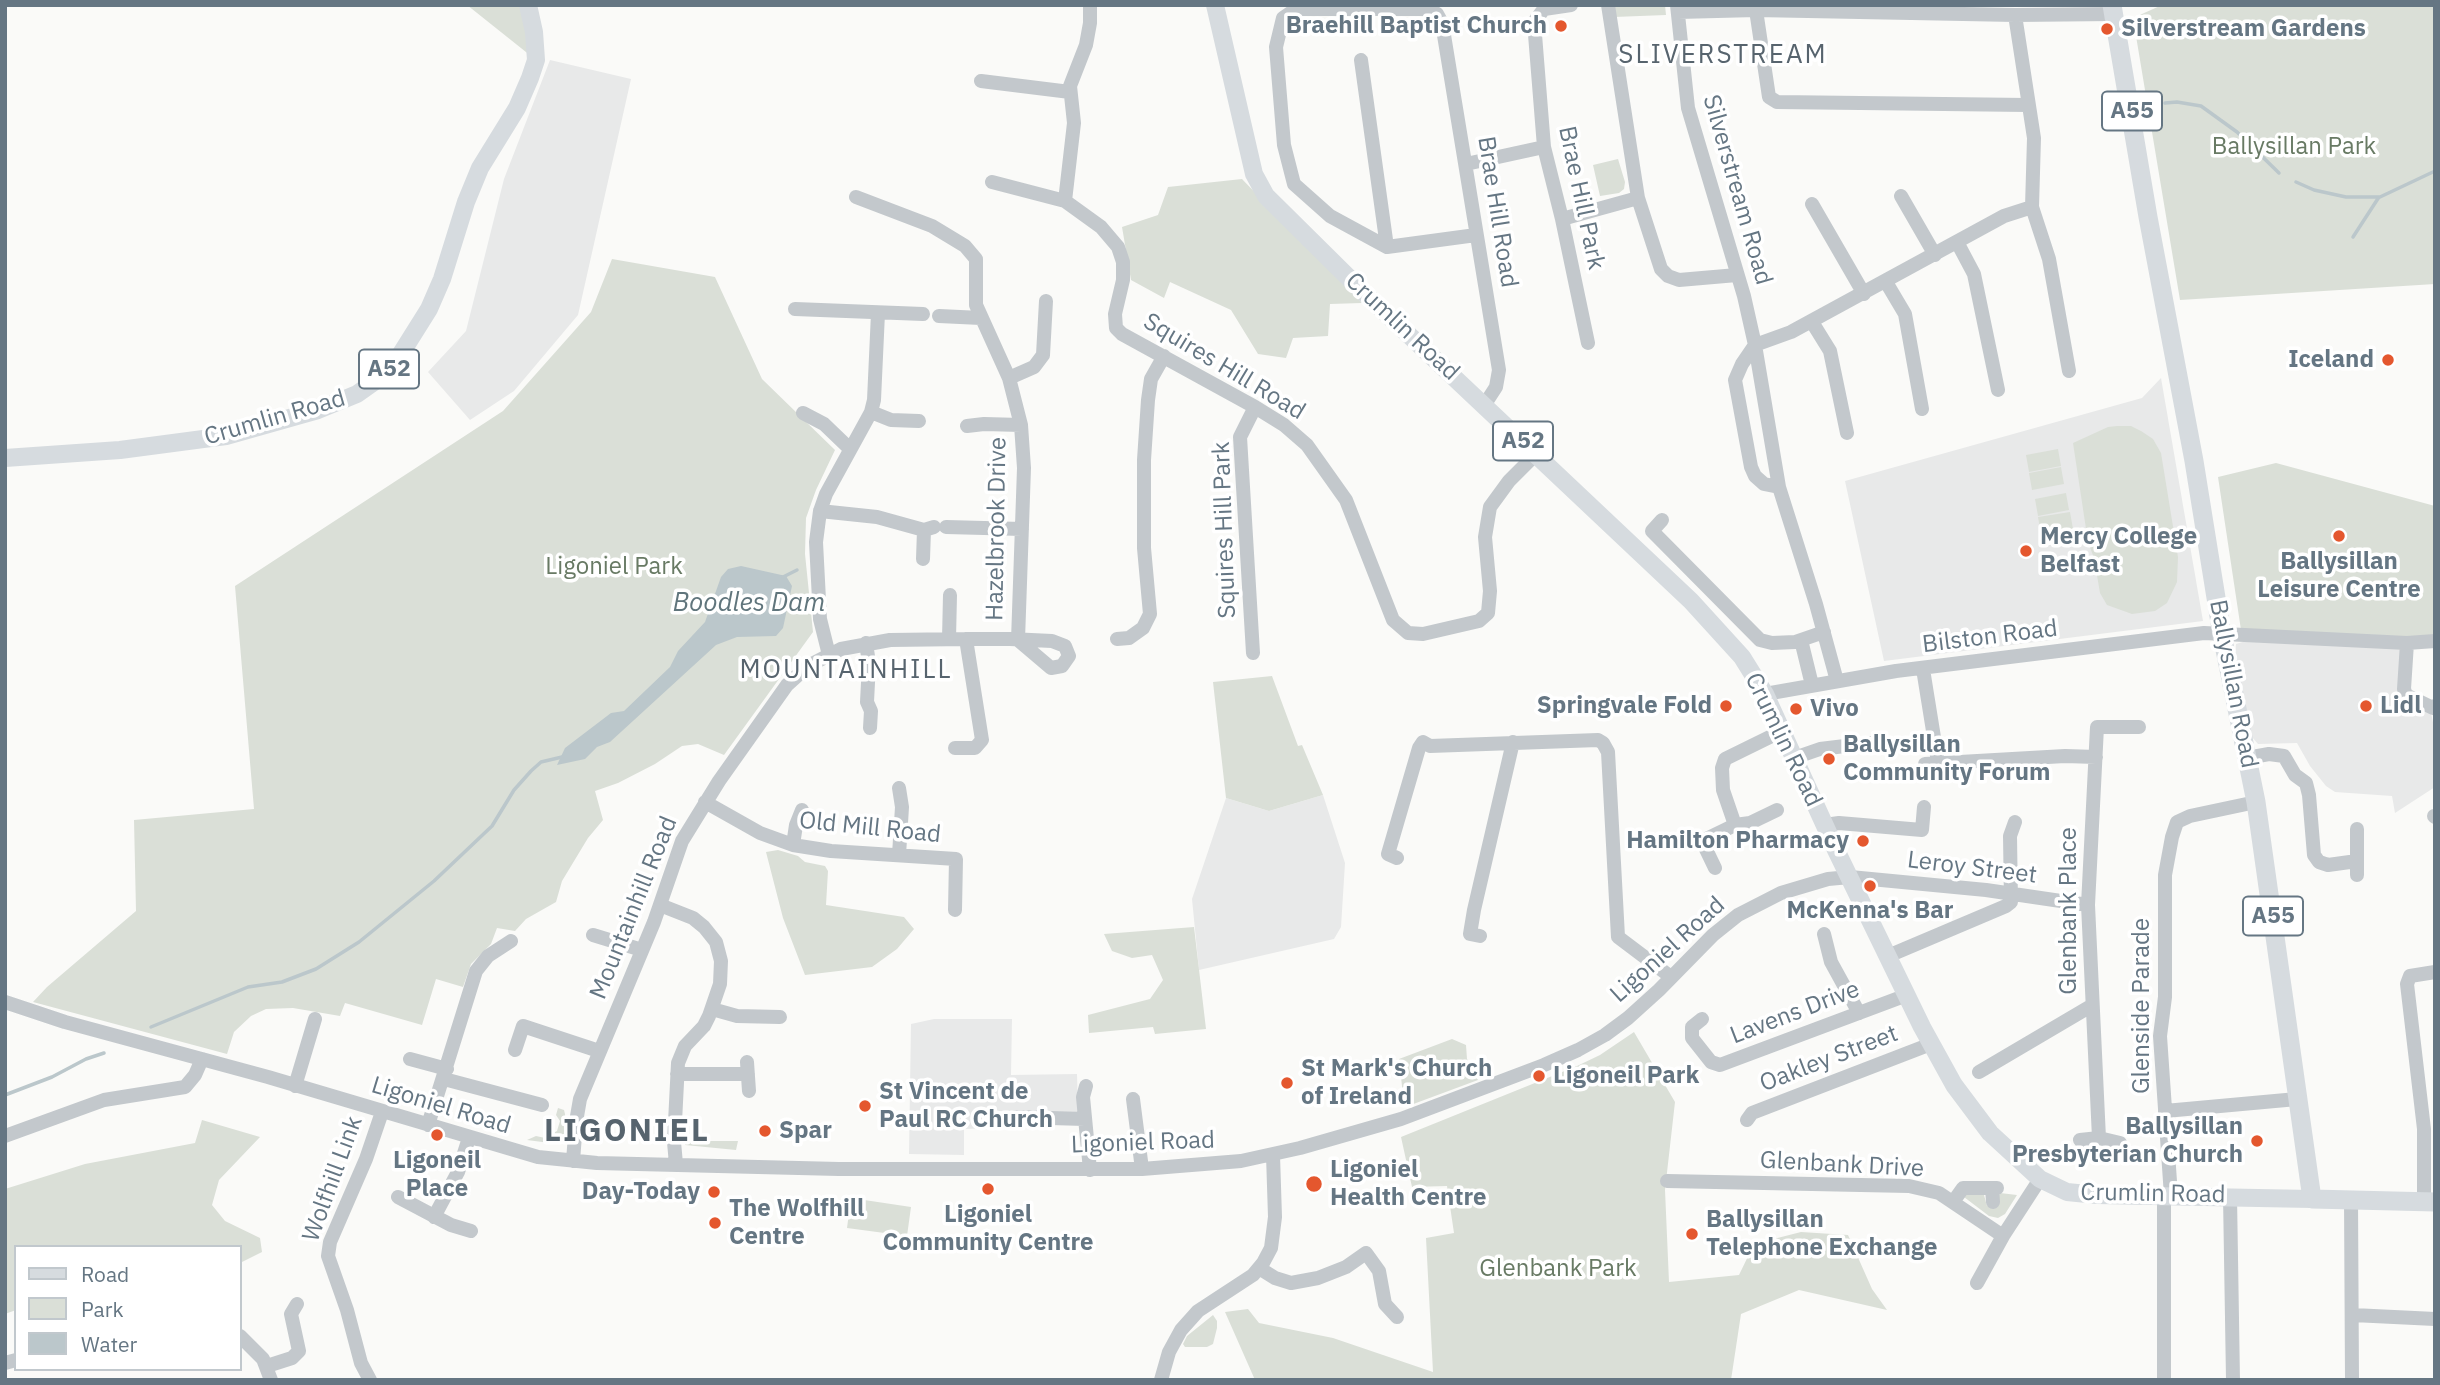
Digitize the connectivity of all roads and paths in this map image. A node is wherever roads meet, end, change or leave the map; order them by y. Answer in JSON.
{"nodes":[{"id":1,"x":528,"y":5,"type":"edge"},
{"id":2,"x":1090,"y":5,"type":"edge"},
{"id":3,"x":1215,"y":5,"type":"edge"},
{"id":4,"x":1571,"y":5,"type":"edge"},
{"id":5,"x":1608,"y":5,"type":"edge"},
{"id":6,"x":1677,"y":8,"type":"edge"},
{"id":7,"x":2113,"y":9,"type":"edge"},
{"id":8,"x":1756,"y":10,"type":"junction"},
{"id":9,"x":2015,"y":15,"type":"junction"},
{"id":10,"x":1361,"y":60,"type":"dead end"},
{"id":11,"x":981,"y":81,"type":"dead end"},
{"id":12,"x":1070,"y":92,"type":"junction"},
{"id":13,"x":2028,"y":105,"type":"junction"},
{"id":14,"x":1544,"y":147,"type":"junction"},
{"id":15,"x":1466,"y":164,"type":"junction"},
{"id":16,"x":992,"y":182,"type":"dead end"},
{"id":17,"x":1901,"y":196,"type":"dead end"},
{"id":18,"x":856,"y":197,"type":"dead end"},
{"id":19,"x":1638,"y":198,"type":"junction"},
{"id":20,"x":1065,"y":201,"type":"junction"},
{"id":21,"x":1812,"y":204,"type":"dead end"},
{"id":22,"x":2032,"y":206,"type":"junction"},
{"id":23,"x":1562,"y":219,"type":"junction"},
{"id":24,"x":1476,"y":235,"type":"junction"},
{"id":25,"x":1957,"y":242,"type":"junction"},
{"id":26,"x":1387,"y":247,"type":"junction"},
{"id":27,"x":1935,"y":255,"type":"junction"},
{"id":28,"x":1737,"y":275,"type":"junction"},
{"id":29,"x":1886,"y":282,"type":"junction"},
{"id":30,"x":1864,"y":294,"type":"junction"},
{"id":31,"x":1046,"y":301,"type":"dead end"},
{"id":32,"x":795,"y":309,"type":"dead end"},
{"id":33,"x":878,"y":313,"type":"junction"},
{"id":34,"x":923,"y":314,"type":"dead end"},
{"id":35,"x":939,"y":316,"type":"dead end"},
{"id":36,"x":981,"y":318,"type":"junction"},
{"id":37,"x":1812,"y":321,"type":"junction"},
{"id":38,"x":1588,"y":343,"type":"dead end"},
{"id":39,"x":1755,"y":345,"type":"junction"},
{"id":40,"x":1164,"y":356,"type":"junction"},
{"id":41,"x":2069,"y":370,"type":"dead end"},
{"id":42,"x":1009,"y":378,"type":"junction"},
{"id":43,"x":1998,"y":390,"type":"dead end"},
{"id":44,"x":1485,"y":404,"type":"junction"},
{"id":45,"x":1255,"y":407,"type":"junction"},
{"id":46,"x":1922,"y":409,"type":"dead end"},
{"id":47,"x":871,"y":412,"type":"junction"},
{"id":48,"x":803,"y":413,"type":"dead end"},
{"id":49,"x":919,"y":421,"type":"dead end"},
{"id":50,"x":1021,"y":425,"type":"junction"},
{"id":51,"x":967,"y":426,"type":"dead end"},
{"id":52,"x":1847,"y":433,"type":"dead end"},
{"id":53,"x":850,"y":449,"type":"junction"},
{"id":54,"x":1536,"y":454,"type":"junction"},
{"id":55,"x":5,"y":458,"type":"edge"},
{"id":56,"x":1779,"y":487,"type":"junction"},
{"id":57,"x":820,"y":512,"type":"junction"},
{"id":58,"x":1662,"y":520,"type":"dead end"},
{"id":59,"x":934,"y":528,"type":"junction"},
{"id":60,"x":1022,"y":529,"type":"junction"},
{"id":61,"x":923,"y":559,"type":"dead end"},
{"id":62,"x":950,"y":595,"type":"dead end"},
{"id":63,"x":1824,"y":632,"type":"junction"},
{"id":64,"x":2222,"y":635,"type":"junction"},
{"id":65,"x":949,"y":639,"type":"junction"},
{"id":66,"x":966,"y":639,"type":"junction"},
{"id":67,"x":1117,"y":639,"type":"dead end"},
{"id":68,"x":1018,"y":640,"type":"joint"},
{"id":69,"x":1801,"y":640,"type":"junction"},
{"id":70,"x":2435,"y":641,"type":"edge"},
{"id":71,"x":866,"y":643,"type":"junction"},
{"id":72,"x":2407,"y":643,"type":"junction"},
{"id":73,"x":1253,"y":653,"type":"dead end"},
{"id":74,"x":829,"y":654,"type":"junction"},
{"id":75,"x":1923,"y":669,"type":"junction"},
{"id":76,"x":1837,"y":681,"type":"junction"},
{"id":77,"x":1812,"y":685,"type":"junction"},
{"id":78,"x":1765,"y":694,"type":"junction"},
{"id":79,"x":2435,"y":706,"type":"edge"},
{"id":80,"x":2139,"y":727,"type":"dead end"},
{"id":81,"x":870,"y":728,"type":"dead end"},
{"id":82,"x":1782,"y":731,"type":"junction"},
{"id":83,"x":1513,"y":743,"type":"junction"},
{"id":84,"x":1870,"y":743,"type":"dead end"},
{"id":85,"x":956,"y":748,"type":"dead end"},
{"id":86,"x":2095,"y":757,"type":"junction"},
{"id":87,"x":1794,"y":758,"type":"junction"},
{"id":88,"x":2247,"y":758,"type":"junction"},
{"id":89,"x":899,"y":788,"type":"dead end"},
{"id":90,"x":705,"y":802,"type":"junction"},
{"id":91,"x":2256,"y":802,"type":"junction"},
{"id":92,"x":1924,"y":807,"type":"dead end"},
{"id":93,"x":802,"y":810,"type":"dead end"},
{"id":94,"x":1777,"y":810,"type":"dead end"},
{"id":95,"x":2015,"y":822,"type":"dead end"},
{"id":96,"x":1735,"y":825,"type":"junction"},
{"id":97,"x":1825,"y":825,"type":"junction"},
{"id":98,"x":2357,"y":829,"type":"dead end"},
{"id":99,"x":793,"y":845,"type":"junction"},
{"id":100,"x":899,"y":855,"type":"junction"},
{"id":101,"x":1397,"y":858,"type":"dead end"},
{"id":102,"x":1715,"y":868,"type":"dead end"},
{"id":103,"x":1850,"y":877,"type":"junction"},
{"id":104,"x":2011,"y":895,"type":"junction"},
{"id":105,"x":660,"y":905,"type":"junction"},
{"id":106,"x":2088,"y":905,"type":"junction"},
{"id":107,"x":955,"y":910,"type":"dead end"},
{"id":108,"x":1824,"y":934,"type":"dead end"},
{"id":109,"x":593,"y":935,"type":"dead end"},
{"id":110,"x":1479,"y":936,"type":"dead end"},
{"id":111,"x":511,"y":941,"type":"dead end"},
{"id":112,"x":642,"y":950,"type":"junction"},
{"id":113,"x":1888,"y":956,"type":"junction"},
{"id":114,"x":2435,"y":972,"type":"edge"},
{"id":115,"x":1671,"y":977,"type":"junction"},
{"id":116,"x":1907,"y":995,"type":"junction"},
{"id":117,"x":5,"y":1002,"type":"edge"},
{"id":118,"x":2091,"y":1006,"type":"junction"},
{"id":119,"x":712,"y":1009,"type":"junction"},
{"id":120,"x":1859,"y":1013,"type":"junction"},
{"id":121,"x":780,"y":1017,"type":"dead end"},
{"id":122,"x":315,"y":1019,"type":"dead end"},
{"id":123,"x":1702,"y":1019,"type":"dead end"},
{"id":124,"x":1931,"y":1044,"type":"junction"},
{"id":125,"x":515,"y":1050,"type":"dead end"},
{"id":126,"x":599,"y":1051,"type":"junction"},
{"id":127,"x":202,"y":1059,"type":"junction"},
{"id":128,"x":410,"y":1059,"type":"dead end"},
{"id":129,"x":1979,"y":1072,"type":"dead end"},
{"id":130,"x":445,"y":1074,"type":"junction"},
{"id":131,"x":677,"y":1074,"type":"junction"},
{"id":132,"x":295,"y":1086,"type":"junction"},
{"id":133,"x":1086,"y":1086,"type":"dead end"},
{"id":134,"x":749,"y":1091,"type":"dead end"},
{"id":135,"x":2297,"y":1099,"type":"junction"},
{"id":136,"x":1133,"y":1100,"type":"dead end"},
{"id":137,"x":542,"y":1105,"type":"dead end"},
{"id":138,"x":2165,"y":1111,"type":"junction"},
{"id":139,"x":382,"y":1112,"type":"junction"},
{"id":140,"x":1085,"y":1119,"type":"junction"},
{"id":141,"x":1747,"y":1120,"type":"dead end"},
{"id":142,"x":1004,"y":1122,"type":"dead end"},
{"id":143,"x":428,"y":1125,"type":"junction"},
{"id":144,"x":5,"y":1136,"type":"edge"},
{"id":145,"x":469,"y":1138,"type":"junction"},
{"id":146,"x":2099,"y":1138,"type":"junction"},
{"id":147,"x":2080,"y":1140,"type":"dead end"},
{"id":148,"x":2120,"y":1143,"type":"dead end"},
{"id":149,"x":1273,"y":1155,"type":"junction"},
{"id":150,"x":573,"y":1161,"type":"junction"},
{"id":151,"x":676,"y":1164,"type":"junction"},
{"id":152,"x":1142,"y":1169,"type":"junction"},
{"id":153,"x":1090,"y":1170,"type":"junction"},
{"id":154,"x":2040,"y":1180,"type":"junction"},
{"id":155,"x":1667,"y":1181,"type":"dead end"},
{"id":156,"x":1994,"y":1192,"type":"dead end"},
{"id":157,"x":2167,"y":1196,"type":"junction"},
{"id":158,"x":2230,"y":1196,"type":"junction"},
{"id":159,"x":398,"y":1197,"type":"dead end"},
{"id":160,"x":2312,"y":1199,"type":"junction"},
{"id":161,"x":2351,"y":1199,"type":"junction"},
{"id":162,"x":1953,"y":1202,"type":"junction"},
{"id":163,"x":2429,"y":1202,"type":"edge"},
{"id":164,"x":434,"y":1217,"type":"junction"},
{"id":165,"x":471,"y":1231,"type":"dead end"},
{"id":166,"x":2003,"y":1236,"type":"junction"},
{"id":167,"x":1259,"y":1268,"type":"junction"},
{"id":168,"x":1977,"y":1283,"type":"dead end"},
{"id":169,"x":297,"y":1304,"type":"dead end"},
{"id":170,"x":2353,"y":1315,"type":"junction"},
{"id":171,"x":1397,"y":1317,"type":"dead end"},
{"id":172,"x":2435,"y":1319,"type":"edge"},
{"id":173,"x":242,"y":1338,"type":"edge"},
{"id":174,"x":269,"y":1373,"type":"edge"},
{"id":175,"x":370,"y":1380,"type":"edge"},
{"id":176,"x":1161,"y":1380,"type":"edge"},
{"id":177,"x":2164,"y":1380,"type":"edge"},
{"id":178,"x":2233,"y":1380,"type":"edge"},
{"id":179,"x":2353,"y":1380,"type":"edge"}],
"edges":[{"from":1,"to":55,"type":"main road","name":"Crumlin Road","number":"A52"},
{"from":2,"to":12,"type":"street"},
{"from":3,"to":44,"type":"main road","name":"Crumlin Road","number":"A52"},
{"from":4,"to":14,"type":"street","name":"Brae Hill Park"},
{"from":5,"to":19,"type":"street"},
{"from":6,"to":8,"type":"street"},
{"from":6,"to":28,"type":"street","name":"Silverstream Road"},
{"from":7,"to":9,"type":"street"},
{"from":7,"to":64,"type":"highway","name":"Ballysillan Road","number":"A55"},
{"from":8,"to":9,"type":"street"},
{"from":8,"to":13,"type":"street"},
{"from":9,"to":13,"type":"street"},
{"from":10,"to":26,"type":"street"},
{"from":11,"to":12,"type":"street"},
{"from":12,"to":20,"type":"street"},
{"from":13,"to":22,"type":"street"},
{"from":14,"to":15,"type":"street"},
{"from":14,"to":23,"type":"street","name":"Brae Hill Park"},
{"from":15,"to":24,"type":"street","name":"Brae Hill Road"},
{"from":15,"to":26,"type":"street","name":"Brae Hill Road"},
{"from":16,"to":20,"type":"street"},
{"from":17,"to":27,"type":"street"},
{"from":18,"to":36,"type":"street","name":"Hazelbrook Drive"},
{"from":19,"to":23,"type":"street"},
{"from":19,"to":28,"type":"street"},
{"from":20,"to":40,"type":"street","name":"Squires Hill Road"},
{"from":21,"to":30,"type":"street"},
{"from":22,"to":25,"type":"street"},
{"from":22,"to":41,"type":"street"},
{"from":23,"to":38,"type":"street","name":"Brae Hill Park"},
{"from":24,"to":26,"type":"street"},
{"from":24,"to":44,"type":"street","name":"Brae Hill Road"},
{"from":25,"to":27,"type":"street"},
{"from":25,"to":43,"type":"street"},
{"from":27,"to":29,"type":"street"},
{"from":28,"to":39,"type":"street","name":"Silverstream Road"},
{"from":29,"to":30,"type":"street"},
{"from":29,"to":46,"type":"street"},
{"from":30,"to":37,"type":"street"},
{"from":31,"to":42,"type":"street"},
{"from":32,"to":33,"type":"street"},
{"from":33,"to":34,"type":"street"},
{"from":33,"to":47,"type":"street"},
{"from":35,"to":36,"type":"street"},
{"from":36,"to":42,"type":"street","name":"Hazelbrook Drive"},
{"from":37,"to":39,"type":"street"},
{"from":37,"to":52,"type":"street"},
{"from":39,"to":56,"type":"street","name":"Silverstream Road"},
{"from":39,"to":56,"type":"street"},
{"from":40,"to":45,"type":"street","name":"Squires Hill Road"},
{"from":40,"to":67,"type":"street"},
{"from":42,"to":50,"type":"street","name":"Hazelbrook Drive"},
{"from":44,"to":54,"type":"main road","name":"Crumlin Road","number":"A52"},
{"from":45,"to":54,"type":"street","name":"Squires Hill Road"},
{"from":45,"to":73,"type":"street","name":"Squires Hill Park"},
{"from":47,"to":49,"type":"street"},
{"from":47,"to":53,"type":"street"},
{"from":48,"to":53,"type":"street"},
{"from":50,"to":51,"type":"street"},
{"from":50,"to":60,"type":"street","name":"Hazelbrook Drive"},
{"from":53,"to":57,"type":"street"},
{"from":54,"to":78,"type":"main road","name":"Crumlin Road","number":"A52"},
{"from":56,"to":63,"type":"street","name":"Silverstream Road"},
{"from":57,"to":59,"type":"street"},
{"from":57,"to":74,"type":"street"},
{"from":58,"to":69,"type":"street"},
{"from":59,"to":60,"type":"street"},
{"from":59,"to":61,"type":"street"},
{"from":60,"to":68,"type":"street","name":"Hazelbrook Drive"},
{"from":62,"to":65,"type":"street"},
{"from":63,"to":69,"type":"street"},
{"from":63,"to":76,"type":"street","name":"Silverstream Road"},
{"from":64,"to":72,"type":"street","name":"Bilston Road"},
{"from":64,"to":75,"type":"street","name":"Bilston Road"},
{"from":64,"to":88,"type":"highway","name":"Ballysillan Road","number":"A55"},
{"from":65,"to":66,"type":"street","name":"Mountainhill Road"},
{"from":65,"to":71,"type":"street","name":"Mountainhill Road"},
{"from":66,"to":68,"type":"street","name":"Mountainhill Road"},
{"from":66,"to":85,"type":"street"},
{"from":69,"to":77,"type":"street"},
{"from":70,"to":72,"type":"street","name":"Bilston Road"},
{"from":71,"to":74,"type":"street","name":"Mountainhill Road"},
{"from":71,"to":81,"type":"street"},
{"from":72,"to":79,"type":"street"},
{"from":74,"to":90,"type":"street","name":"Mountainhill Road"},
{"from":75,"to":76,"type":"street","name":"Bilston Road"},
{"from":75,"to":86,"type":"street"},
{"from":76,"to":77,"type":"street","name":"Bilston Road"},
{"from":77,"to":78,"type":"street","name":"Bilston Road"},
{"from":78,"to":82,"type":"main road","name":"Crumlin Road","number":"A52"},
{"from":80,"to":86,"type":"street","name":"Glenbank Place"},
{"from":82,"to":87,"type":"main road","name":"Crumlin Road","number":"A52"},
{"from":82,"to":96,"type":"street"},
{"from":83,"to":101,"type":"street"},
{"from":83,"to":110,"type":"street"},
{"from":83,"to":115,"type":"street"},
{"from":84,"to":87,"type":"street"},
{"from":86,"to":106,"type":"street","name":"Glenbank Place"},
{"from":87,"to":97,"type":"main road","name":"Crumlin Road","number":"A52"},
{"from":88,"to":91,"type":"highway","name":"Ballysillan Road","number":"A55"},
{"from":88,"to":98,"type":"street"},
{"from":89,"to":100,"type":"street"},
{"from":90,"to":99,"type":"street","name":"Old Mill Road"},
{"from":90,"to":105,"type":"street","name":"Mountainhill Road"},
{"from":91,"to":135,"type":"highway","name":"Ballysillan Road","number":"A55"},
{"from":91,"to":138,"type":"street","name":"Glenside Parade"},
{"from":92,"to":97,"type":"street"},
{"from":93,"to":99,"type":"street"},
{"from":94,"to":96,"type":"street"},
{"from":95,"to":104,"type":"street"},
{"from":96,"to":102,"type":"street"},
{"from":97,"to":103,"type":"main road","name":"Crumlin Road","number":"A52"},
{"from":99,"to":100,"type":"street","name":"Old Mill Road"},
{"from":100,"to":107,"type":"street","name":"Old Mill Road"},
{"from":103,"to":104,"type":"street","name":"Leroy Street"},
{"from":103,"to":113,"type":"main road","name":"Crumlin Road","number":"A52"},
{"from":103,"to":115,"type":"street","name":"Ligoniel Road"},
{"from":104,"to":106,"type":"street","name":"Leroy Street"},
{"from":104,"to":113,"type":"street"},
{"from":105,"to":112,"type":"street","name":"Mountainhill Road"},
{"from":105,"to":119,"type":"street"},
{"from":106,"to":118,"type":"street","name":"Glenbank Place"},
{"from":108,"to":120,"type":"street"},
{"from":109,"to":112,"type":"street"},
{"from":111,"to":130,"type":"street"},
{"from":112,"to":126,"type":"street","name":"Mountainhill Road"},
{"from":113,"to":116,"type":"main road","name":"Crumlin Road","number":"A52"},
{"from":114,"to":163,"type":"street"},
{"from":115,"to":149,"type":"street","name":"Ligoniel Road"},
{"from":116,"to":120,"type":"street","name":"Lavens Drive"},
{"from":116,"to":124,"type":"main road","name":"Crumlin Road","number":"A52"},
{"from":117,"to":127,"type":"street","name":"Ligoniel Road"},
{"from":118,"to":129,"type":"street"},
{"from":118,"to":146,"type":"street","name":"Glenbank Place"},
{"from":119,"to":121,"type":"street"},
{"from":119,"to":131,"type":"street"},
{"from":120,"to":123,"type":"street","name":"Lavens Drive"},
{"from":122,"to":132,"type":"street"},
{"from":124,"to":141,"type":"street","name":"Oakley Street"},
{"from":124,"to":154,"type":"main road","name":"Crumlin Road","number":"A52"},
{"from":125,"to":126,"type":"street"},
{"from":126,"to":150,"type":"street","name":"Mountainhill Road"},
{"from":127,"to":132,"type":"street","name":"Ligoniel Road"},
{"from":127,"to":144,"type":"street"},
{"from":128,"to":130,"type":"street"},
{"from":130,"to":137,"type":"street"},
{"from":130,"to":143,"type":"street"},
{"from":131,"to":134,"type":"street"},
{"from":131,"to":151,"type":"street"},
{"from":132,"to":139,"type":"street","name":"Ligoniel Road"},
{"from":133,"to":140,"type":"street"},
{"from":135,"to":138,"type":"street"},
{"from":135,"to":160,"type":"highway","name":"Ballysillan Road","number":"A55"},
{"from":136,"to":152,"type":"street"},
{"from":138,"to":157,"type":"street","name":"Glenside Parade"},
{"from":139,"to":143,"type":"street","name":"Ligoniel Road"},
{"from":139,"to":175,"type":"street","name":"Wolfhill Link"},
{"from":140,"to":142,"type":"street"},
{"from":140,"to":153,"type":"street"},
{"from":143,"to":145,"type":"street","name":"Ligoniel Road"},
{"from":145,"to":150,"type":"street","name":"Ligoniel Road"},
{"from":145,"to":164,"type":"street"},
{"from":146,"to":147,"type":"street"},
{"from":146,"to":148,"type":"street"},
{"from":149,"to":152,"type":"street","name":"Ligoniel Road"},
{"from":149,"to":167,"type":"street"},
{"from":150,"to":151,"type":"street","name":"Ligoniel Road"},
{"from":151,"to":153,"type":"street","name":"Ligoniel Road"},
{"from":152,"to":153,"type":"street","name":"Ligoniel Road"},
{"from":154,"to":157,"type":"main road","name":"Crumlin Road","number":"A52"},
{"from":154,"to":166,"type":"street"},
{"from":155,"to":162,"type":"street","name":"Glenbank Drive"},
{"from":156,"to":162,"type":"street"},
{"from":157,"to":158,"type":"main road","name":"Crumlin Road","number":"A52"},
{"from":157,"to":177,"type":"street","name":"Glenside Parade"},
{"from":158,"to":160,"type":"main road","name":"Crumlin Road","number":"A52"},
{"from":158,"to":178,"type":"street"},
{"from":159,"to":164,"type":"street"},
{"from":160,"to":161,"type":"highway","name":"Crumlin Road"},
{"from":161,"to":163,"type":"highway","name":"Crumlin Road"},
{"from":161,"to":170,"type":"street"},
{"from":162,"to":166,"type":"street","name":"Glenbank Drive"},
{"from":164,"to":165,"type":"street"},
{"from":166,"to":168,"type":"street"},
{"from":167,"to":171,"type":"street"},
{"from":167,"to":176,"type":"street"},
{"from":169,"to":174,"type":"street"},
{"from":170,"to":172,"type":"street"},
{"from":170,"to":179,"type":"street"},
{"from":173,"to":174,"type":"street"}]}
